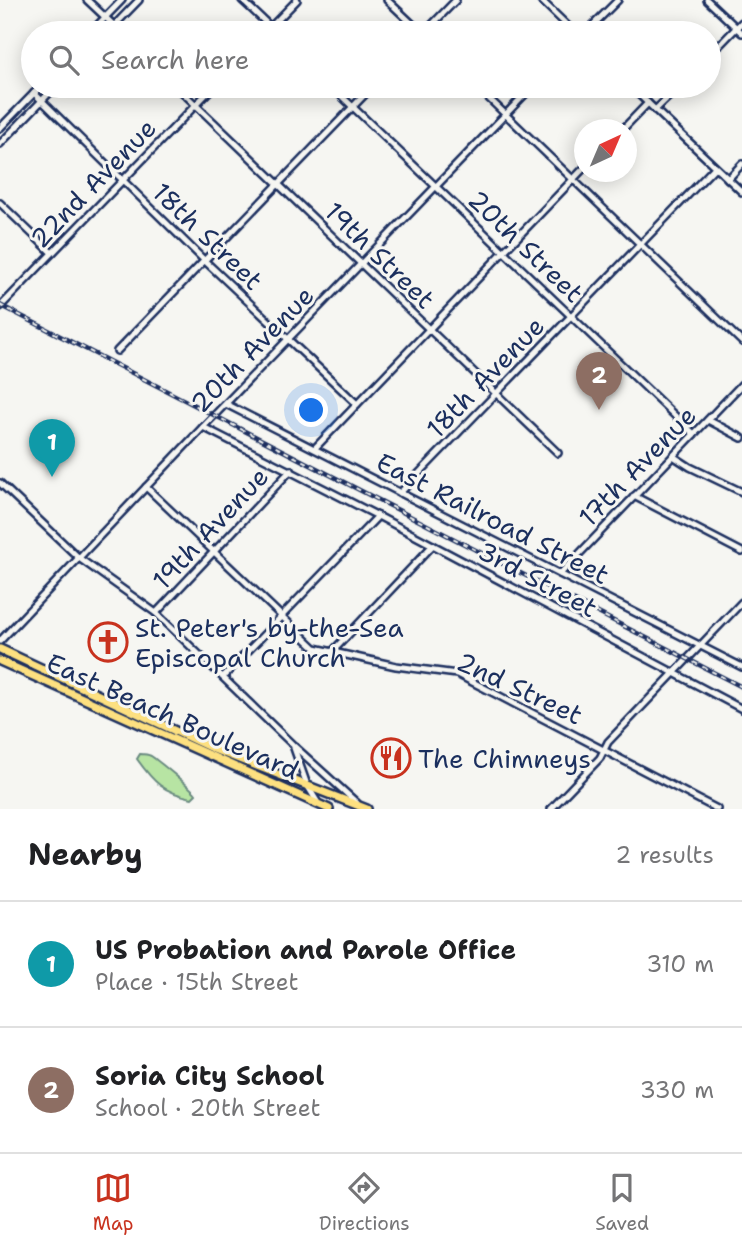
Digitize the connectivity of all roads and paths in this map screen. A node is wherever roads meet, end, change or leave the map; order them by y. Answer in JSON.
{"nodes":[{"id":1,"x":87,"y":0,"type":"edge"},
{"id":2,"x":122,"y":0,"type":"edge"},
{"id":3,"x":139,"y":0,"type":"edge"},
{"id":4,"x":242,"y":0,"type":"edge"},
{"id":5,"x":297,"y":0,"type":"edge"},
{"id":6,"x":387,"y":0,"type":"edge"},
{"id":7,"x":456,"y":0,"type":"edge"},
{"id":8,"x":541,"y":0,"type":"edge"},
{"id":9,"x":618,"y":0,"type":"edge"},
{"id":10,"x":707,"y":0,"type":"edge"},
{"id":11,"x":105,"y":18,"type":"junction"},
{"id":12,"x":102,"y":21,"type":"edge"},
{"id":13,"x":108,"y":21,"type":"edge"},
{"id":14,"x":119,"y":21,"type":"edge"},
{"id":15,"x":265,"y":21,"type":"edge"},
{"id":16,"x":277,"y":21,"type":"edge"},
{"id":17,"x":410,"y":21,"type":"edge"},
{"id":18,"x":435,"y":21,"type":"edge"},
{"id":19,"x":563,"y":21,"type":"edge"},
{"id":20,"x":597,"y":21,"type":"edge"},
{"id":21,"x":742,"y":22,"type":"edge"},
{"id":22,"x":736,"y":28,"type":"junction"},
{"id":23,"x":742,"y":33,"type":"edge"},
{"id":24,"x":721,"y":44,"type":"edge"},
{"id":25,"x":29,"y":98,"type":"edge"},
{"id":26,"x":38,"y":98,"type":"edge"},
{"id":27,"x":44,"y":98,"type":"edge"},
{"id":28,"x":189,"y":98,"type":"edge"},
{"id":29,"x":203,"y":98,"type":"edge"},
{"id":30,"x":344,"y":98,"type":"edge"},
{"id":31,"x":362,"y":98,"type":"edge"},
{"id":32,"x":488,"y":98,"type":"edge"},
{"id":33,"x":521,"y":98,"type":"edge"},
{"id":34,"x":643,"y":98,"type":"edge"},
{"id":35,"x":668,"y":98,"type":"edge"},
{"id":36,"x":41,"y":101,"type":"junction"},
{"id":37,"x":648,"y":103,"type":"junction"},
{"id":38,"x":196,"y":105,"type":"junction"},
{"id":39,"x":353,"y":107,"type":"junction"},
{"id":40,"x":655,"y":110,"type":"junction"},
{"id":41,"x":505,"y":114,"type":"junction"},
{"id":42,"x":633,"y":119,"type":"edge"},
{"id":43,"x":0,"y":128,"type":"edge"},
{"id":44,"x":0,"y":144,"type":"edge"},
{"id":45,"x":742,"y":164,"type":"edge"},
{"id":46,"x":715,"y":167,"type":"junction"},
{"id":47,"x":728,"y":179,"type":"junction"},
{"id":48,"x":573,"y":180,"type":"junction"},
{"id":49,"x":123,"y":181,"type":"junction"},
{"id":50,"x":279,"y":184,"type":"junction"},
{"id":51,"x":436,"y":186,"type":"junction"},
{"id":52,"x":742,"y":192,"type":"edge"},
{"id":53,"x":0,"y":203,"type":"edge"},
{"id":54,"x":640,"y":244,"type":"junction"},
{"id":55,"x":504,"y":252,"type":"junction"},
{"id":56,"x":52,"y":253,"type":"junction"},
{"id":57,"x":205,"y":261,"type":"junction"},
{"id":58,"x":361,"y":264,"type":"junction"},
{"id":59,"x":0,"y":307,"type":"edge"},
{"id":60,"x":572,"y":316,"type":"junction"},
{"id":61,"x":429,"y":329,"type":"junction"},
{"id":62,"x":288,"y":340,"type":"junction"},
{"id":63,"x":742,"y":342,"type":"edge"},
{"id":64,"x":117,"y":351,"type":"dead end"},
{"id":65,"x":742,"y":384,"type":"edge"},
{"id":66,"x":495,"y":392,"type":"junction"},
{"id":67,"x":226,"y":404,"type":"junction"},
{"id":68,"x":357,"y":404,"type":"junction"},
{"id":69,"x":708,"y":420,"type":"junction"},
{"id":70,"x":203,"y":427,"type":"junction"},
{"id":71,"x":694,"y":434,"type":"junction"},
{"id":72,"x":742,"y":438,"type":"edge"},
{"id":73,"x":315,"y":448,"type":"junction"},
{"id":74,"x":558,"y":453,"type":"dead end"},
{"id":75,"x":673,"y":456,"type":"junction"},
{"id":76,"x":291,"y":470,"type":"junction"},
{"id":77,"x":0,"y":483,"type":"edge"},
{"id":78,"x":146,"y":487,"type":"junction"},
{"id":79,"x":742,"y":492,"type":"edge"},
{"id":80,"x":400,"y":493,"type":"junction"},
{"id":81,"x":634,"y":496,"type":"junction"},
{"id":82,"x":378,"y":516,"type":"junction"},
{"id":83,"x":433,"y":545,"type":"junction"},
{"id":84,"x":213,"y":552,"type":"junction"},
{"id":85,"x":742,"y":552,"type":"edge"},
{"id":86,"x":79,"y":558,"type":"junction"},
{"id":87,"x":560,"y":574,"type":"junction"},
{"id":88,"x":742,"y":601,"type":"edge"},
{"id":89,"x":156,"y":613,"type":"junction"},
{"id":90,"x":281,"y":617,"type":"junction"},
{"id":91,"x":0,"y":641,"type":"edge"},
{"id":92,"x":700,"y":645,"type":"junction"},
{"id":93,"x":0,"y":649,"type":"edge"},
{"id":94,"x":331,"y":653,"type":"junction"},
{"id":95,"x":0,"y":662,"type":"edge"},
{"id":96,"x":742,"y":667,"type":"edge"},
{"id":97,"x":674,"y":673,"type":"junction"},
{"id":98,"x":223,"y":677,"type":"junction"},
{"id":99,"x":742,"y":709,"type":"edge"},
{"id":100,"x":293,"y":745,"type":"junction"},
{"id":101,"x":604,"y":750,"type":"junction"},
{"id":102,"x":307,"y":785,"type":"junction"},
{"id":103,"x":319,"y":804,"type":"junction"},
{"id":104,"x":364,"y":808,"type":"edge"},
{"id":105,"x":329,"y":809,"type":"edge"},
{"id":106,"x":551,"y":809,"type":"edge"},
{"id":107,"x":717,"y":809,"type":"edge"}],
"edges":[{"from":1,"to":11,"type":"street"},
{"from":2,"to":11,"type":"street"},
{"from":3,"to":14,"type":"street"},
{"from":4,"to":15,"type":"street"},
{"from":5,"to":16,"type":"street"},
{"from":6,"to":17,"type":"street"},
{"from":7,"to":18,"type":"street"},
{"from":8,"to":19,"type":"street"},
{"from":9,"to":20,"type":"street"},
{"from":10,"to":22,"type":"street"},
{"from":11,"to":12,"type":"street"},
{"from":11,"to":13,"type":"street"},
{"from":21,"to":22,"type":"street"},
{"from":22,"to":23,"type":"street"},
{"from":22,"to":24,"type":"street"},
{"from":25,"to":43,"type":"street"},
{"from":26,"to":36,"type":"street","name":"18th Street"},
{"from":27,"to":36,"type":"street"},
{"from":28,"to":38,"type":"street","name":"19th Street"},
{"from":29,"to":38,"type":"street","name":"22nd Avenue"},
{"from":30,"to":39,"type":"street","name":"20th Street"},
{"from":31,"to":39,"type":"street"},
{"from":32,"to":41,"type":"street"},
{"from":33,"to":41,"type":"street","name":"20th Avenue"},
{"from":34,"to":37,"type":"street"},
{"from":35,"to":40,"type":"street"},
{"from":36,"to":44,"type":"street"},
{"from":36,"to":49,"type":"street","name":"18th Street"},
{"from":37,"to":40,"type":"street"},
{"from":37,"to":42,"type":"street"},
{"from":38,"to":49,"type":"street","name":"22nd Avenue"},
{"from":38,"to":50,"type":"street","name":"19th Street"},
{"from":39,"to":50,"type":"street"},
{"from":39,"to":51,"type":"street","name":"20th Street"},
{"from":40,"to":46,"type":"street"},
{"from":41,"to":48,"type":"street"},
{"from":41,"to":51,"type":"street","name":"20th Avenue"},
{"from":45,"to":47,"type":"street"},
{"from":46,"to":47,"type":"street"},
{"from":46,"to":54,"type":"street","name":"18th Avenue"},
{"from":47,"to":52,"type":"street"},
{"from":48,"to":54,"type":"street"},
{"from":48,"to":55,"type":"street"},
{"from":49,"to":56,"type":"street","name":"22nd Avenue"},
{"from":49,"to":57,"type":"street","name":"18th Street"},
{"from":50,"to":57,"type":"street"},
{"from":50,"to":58,"type":"street","name":"19th Street"},
{"from":51,"to":55,"type":"street","name":"20th Street"},
{"from":51,"to":58,"type":"street","name":"20th Avenue"},
{"from":53,"to":56,"type":"street"},
{"from":54,"to":60,"type":"street","name":"18th Avenue"},
{"from":54,"to":63,"type":"street"},
{"from":55,"to":60,"type":"street","name":"20th Street"},
{"from":55,"to":61,"type":"street"},
{"from":56,"to":59,"type":"street","name":"22nd Avenue"},
{"from":57,"to":62,"type":"street","name":"18th Street"},
{"from":57,"to":64,"type":"street"},
{"from":58,"to":61,"type":"street","name":"19th Street"},
{"from":58,"to":62,"type":"street","name":"20th Avenue"},
{"from":60,"to":66,"type":"street","name":"18th Avenue"},
{"from":60,"to":71,"type":"street","name":"20th Street"},
{"from":61,"to":66,"type":"street","name":"19th Street"},
{"from":61,"to":68,"type":"street"},
{"from":62,"to":67,"type":"street","name":"20th Avenue"},
{"from":62,"to":68,"type":"street","name":"18th Street"},
{"from":65,"to":69,"type":"street","name":"17th Avenue"},
{"from":66,"to":74,"type":"street","name":"19th Street"},
{"from":66,"to":80,"type":"street","name":"18th Avenue"},
{"from":67,"to":70,"type":"street","name":"20th Avenue"},
{"from":67,"to":73,"type":"street","name":"East Railroad Street"},
{"from":68,"to":73,"type":"street"},
{"from":69,"to":71,"type":"street","name":"17th Avenue"},
{"from":69,"to":72,"type":"street"},
{"from":70,"to":76,"type":"street","name":"3rd Street"},
{"from":70,"to":78,"type":"street","name":"20th Avenue"},
{"from":71,"to":75,"type":"street","name":"17th Avenue"},
{"from":73,"to":80,"type":"street","name":"East Railroad Street"},
{"from":75,"to":79,"type":"street"},
{"from":75,"to":81,"type":"street","name":"17th Avenue"},
{"from":76,"to":82,"type":"street","name":"3rd Street"},
{"from":76,"to":84,"type":"street","name":"19th Avenue"},
{"from":77,"to":86,"type":"street"},
{"from":78,"to":84,"type":"street","name":"2nd Street"},
{"from":78,"to":86,"type":"street","name":"20th Avenue"},
{"from":80,"to":87,"type":"street","name":"East Railroad Street"},
{"from":81,"to":85,"type":"street"},
{"from":81,"to":87,"type":"street","name":"17th Avenue"},
{"from":82,"to":83,"type":"street","name":"3rd Street"},
{"from":82,"to":90,"type":"street"},
{"from":83,"to":94,"type":"street"},
{"from":83,"to":97,"type":"street","name":"3rd Street"},
{"from":84,"to":89,"type":"street","name":"19th Avenue"},
{"from":84,"to":90,"type":"street","name":"2nd Street"},
{"from":86,"to":89,"type":"street"},
{"from":86,"to":91,"type":"street","name":"20th Avenue"},
{"from":87,"to":92,"type":"street","name":"East Railroad Street"},
{"from":88,"to":92,"type":"street"},
{"from":89,"to":98,"type":"street"},
{"from":90,"to":94,"type":"street","name":"2nd Street"},
{"from":90,"to":98,"type":"street"},
{"from":92,"to":96,"type":"street","name":"East Railroad Street"},
{"from":92,"to":97,"type":"street"},
{"from":93,"to":102,"type":"main road","name":"East Beach Boulevard"},
{"from":94,"to":101,"type":"street","name":"2nd Street"},
{"from":95,"to":103,"type":"main road","name":"East Beach Boulevard"},
{"from":97,"to":99,"type":"street","name":"3rd Street"},
{"from":97,"to":101,"type":"street"},
{"from":98,"to":100,"type":"street"},
{"from":100,"to":102,"type":"street"},
{"from":100,"to":104,"type":"street"},
{"from":101,"to":106,"type":"street"},
{"from":101,"to":107,"type":"street","name":"2nd Street"},
{"from":102,"to":103,"type":"street"},
{"from":102,"to":104,"type":"main road","name":"East Beach Boulevard"},
{"from":103,"to":105,"type":"main road","name":"East Beach Boulevard"}]}
